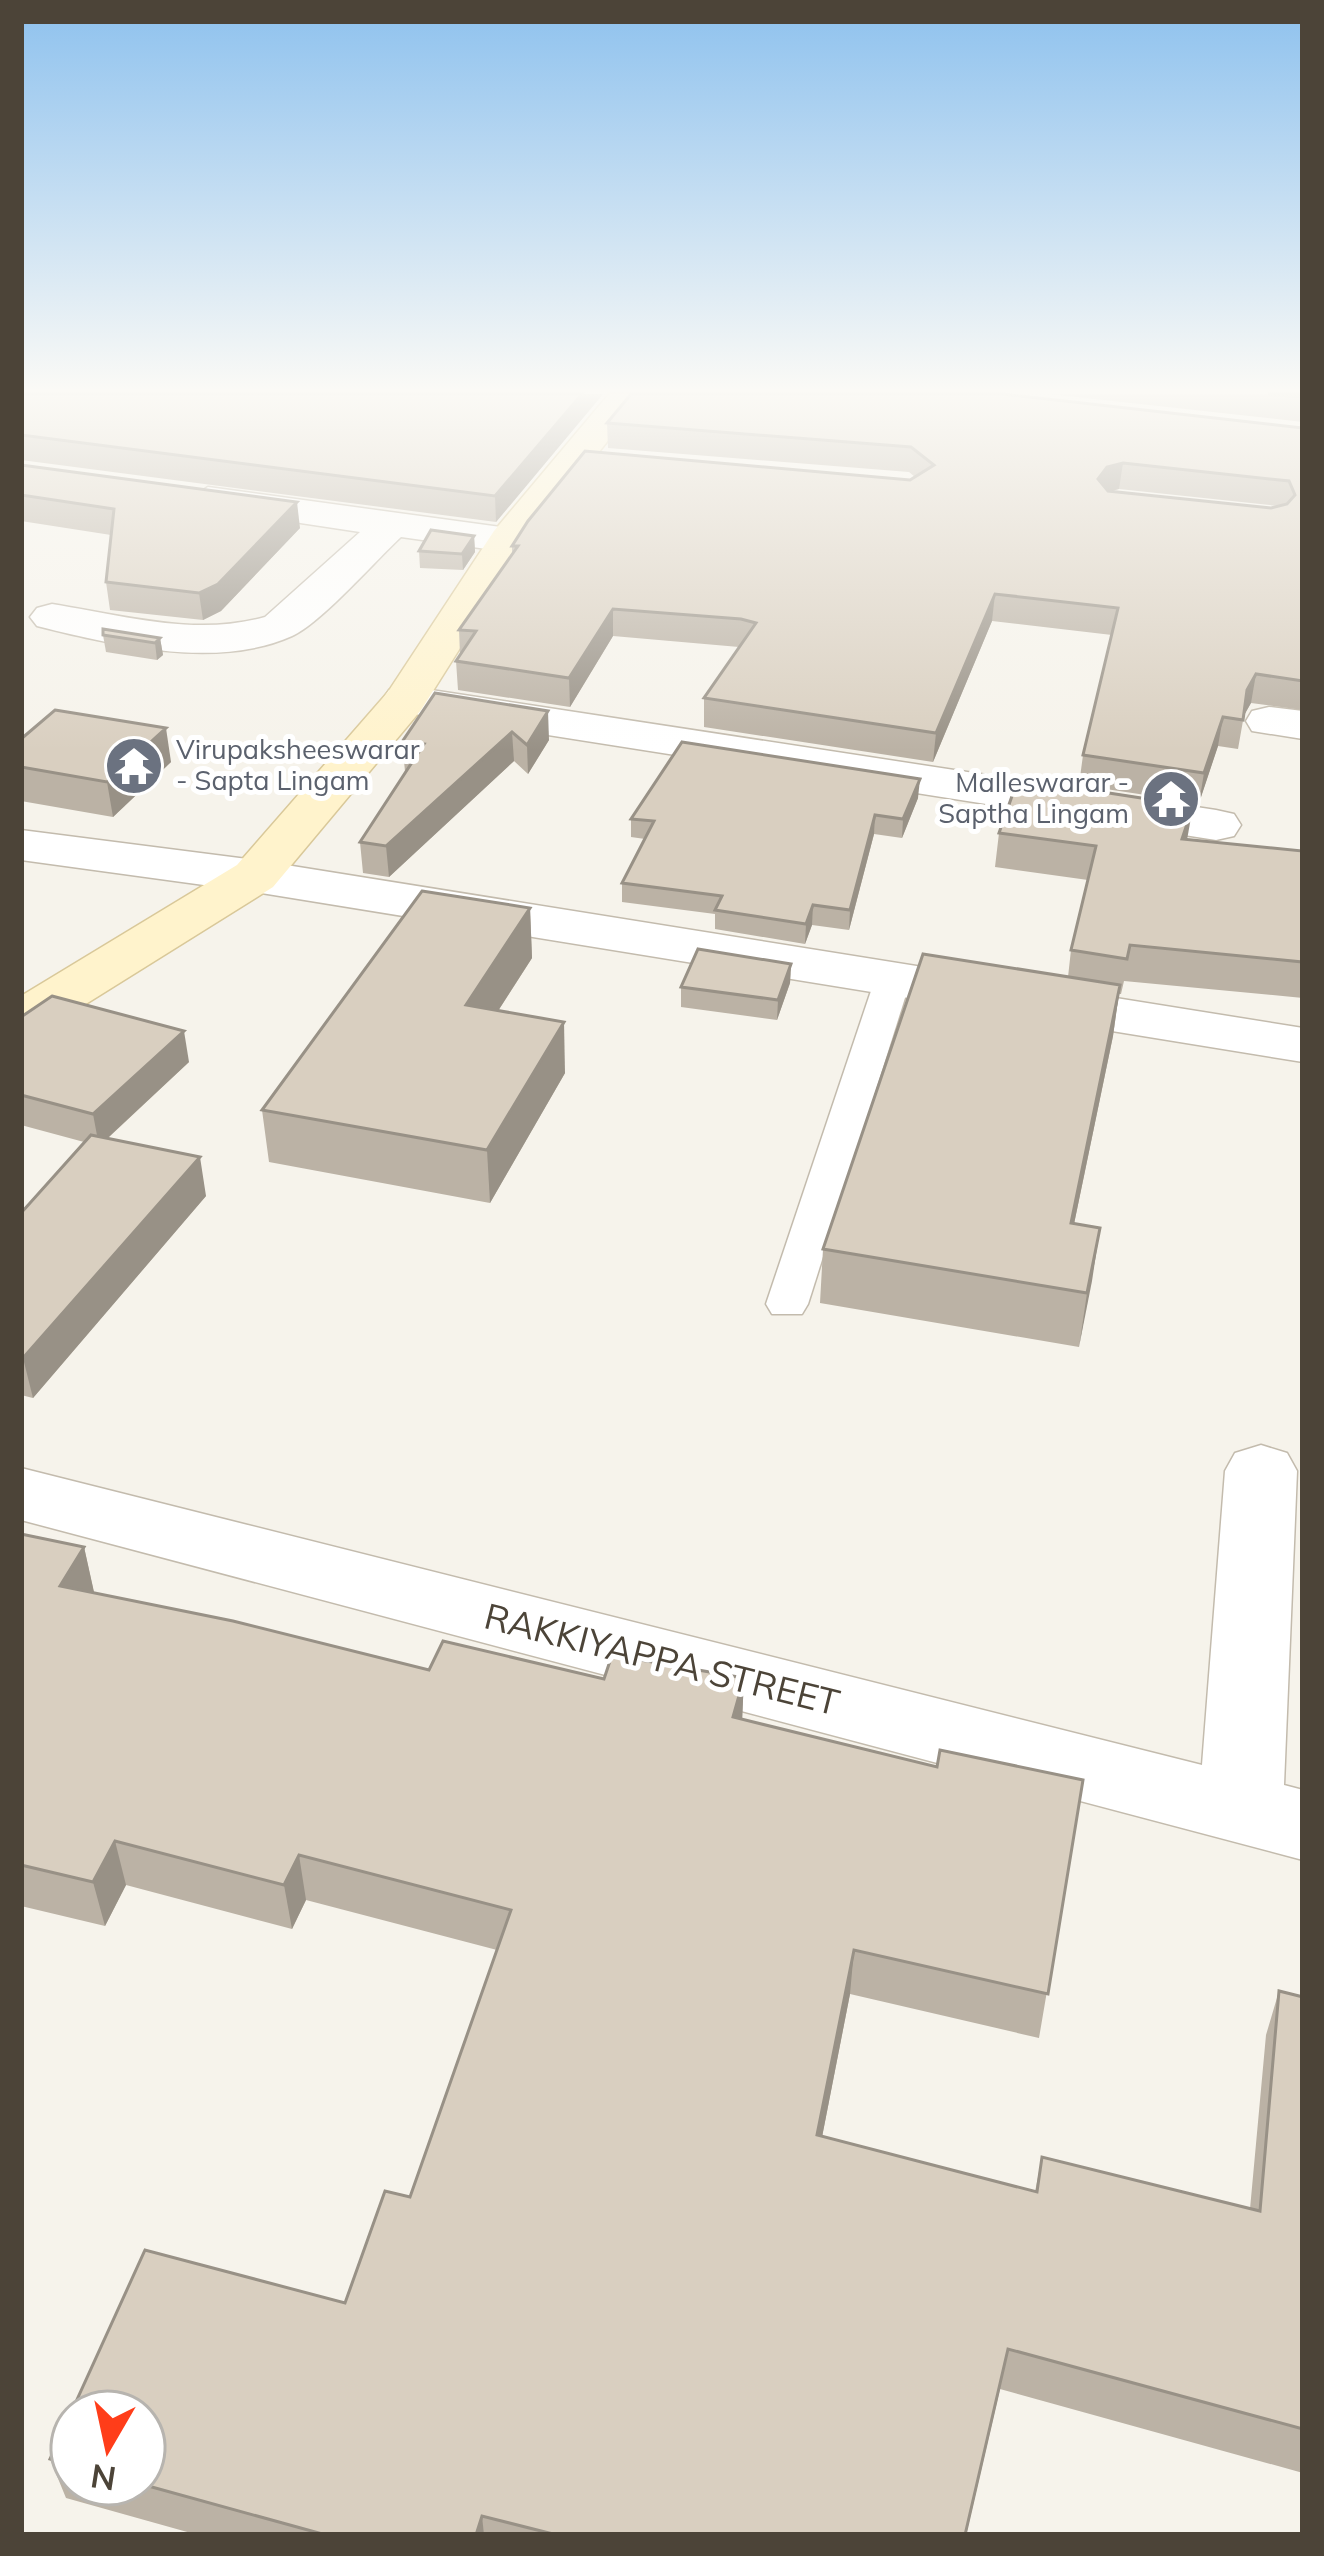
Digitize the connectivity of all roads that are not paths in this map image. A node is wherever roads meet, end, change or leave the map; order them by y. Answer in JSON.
{"nodes":[{"id":1,"x":312,"y":513,"type":"edge"},
{"id":2,"x":530,"y":513,"type":"edge"},
{"id":3,"x":392,"y":524,"type":"junction"},
{"id":4,"x":508,"y":540,"type":"junction"},
{"id":5,"x":52,"y":617,"type":"dead end"},
{"id":6,"x":405,"y":700,"type":"junction"},
{"id":7,"x":1216,"y":825,"type":"dead end"},
{"id":8,"x":21,"y":845,"type":"edge"},
{"id":9,"x":255,"y":876,"type":"junction"},
{"id":10,"x":893,"y":979,"type":"junction"},
{"id":11,"x":21,"y":1020,"type":"edge"},
{"id":12,"x":1303,"y":1045,"type":"edge"},
{"id":13,"x":788,"y":1304,"type":"dead end"},
{"id":14,"x":1261,"y":1471,"type":"dead end"},
{"id":15,"x":21,"y":1494,"type":"edge"},
{"id":16,"x":1272,"y":1817,"type":"edge"}],
"edges":[{"from":1,"to":3,"type":"street"},
{"from":2,"to":4,"type":"street"},
{"from":3,"to":4,"type":"street"},
{"from":3,"to":5,"type":"street"},
{"from":4,"to":6,"type":"street"},
{"from":6,"to":7,"type":"street"},
{"from":6,"to":9,"type":"street"},
{"from":8,"to":9,"type":"street"},
{"from":9,"to":10,"type":"street"},
{"from":9,"to":11,"type":"street"},
{"from":10,"to":12,"type":"street"},
{"from":10,"to":13,"type":"lane"},
{"from":14,"to":16,"type":"street"},
{"from":15,"to":16,"type":"street","name":"RAKKIYAPPA STREET"}]}
